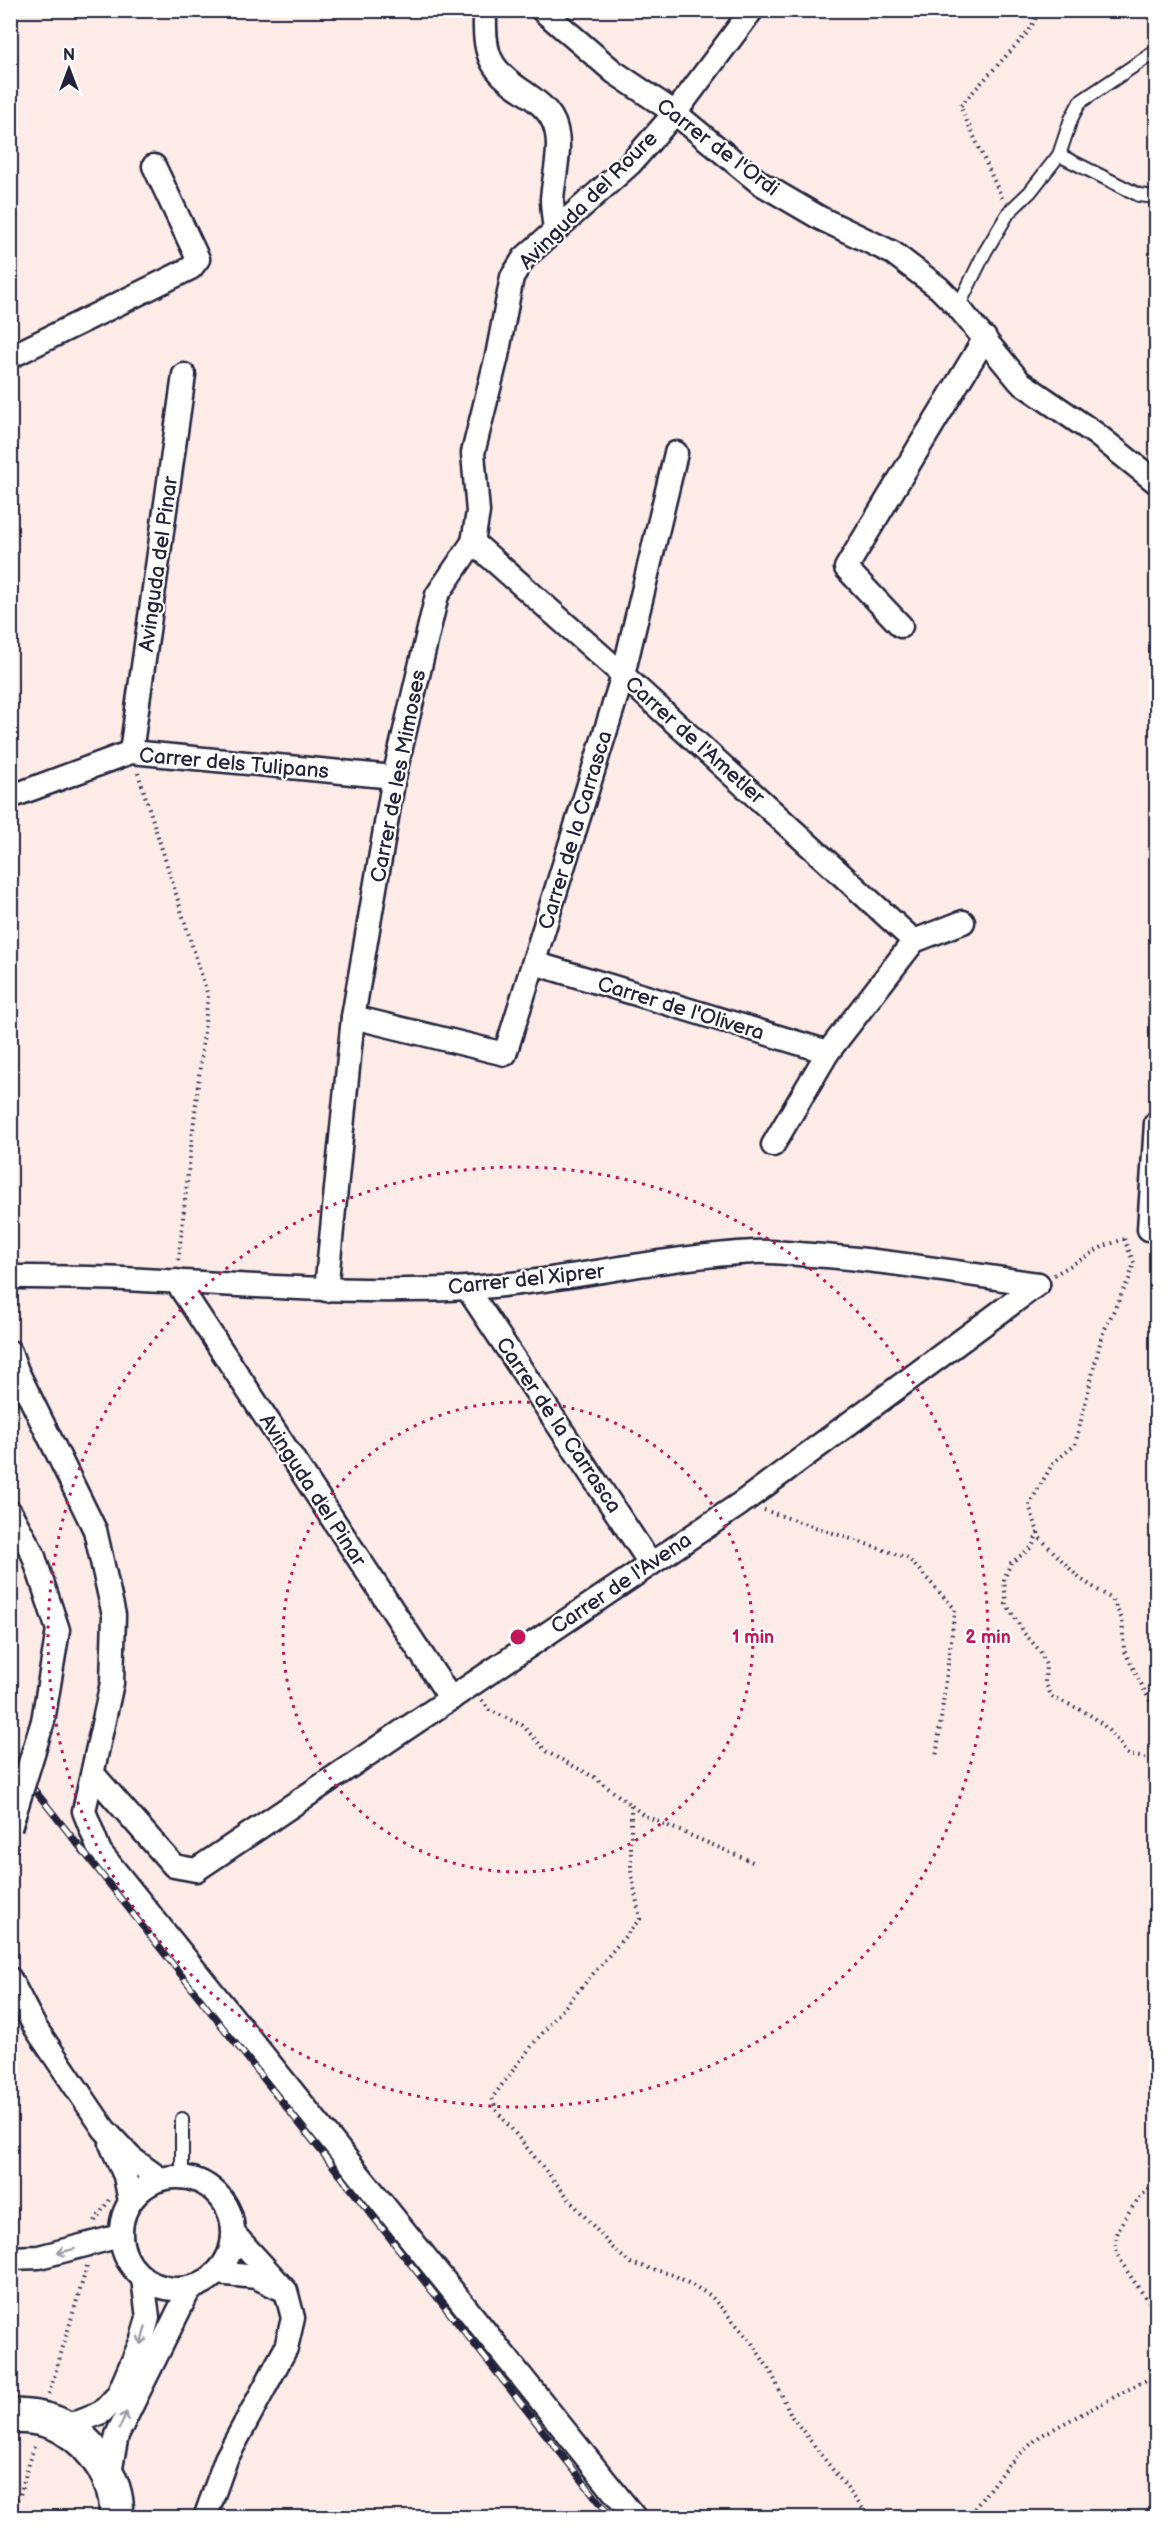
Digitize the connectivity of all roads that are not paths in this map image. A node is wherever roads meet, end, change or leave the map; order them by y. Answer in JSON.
{"nodes":[{"id":1,"x":485,"y":10,"type":"edge"},
{"id":2,"x":542,"y":10,"type":"edge"},
{"id":3,"x":752,"y":10,"type":"edge"},
{"id":4,"x":1156,"y":51,"type":"edge"},
{"id":5,"x":675,"y":112,"type":"junction"},
{"id":6,"x":1059,"y":155,"type":"junction"},
{"id":7,"x":154,"y":166,"type":"dead end"},
{"id":8,"x":1156,"y":197,"type":"edge"},
{"id":9,"x":555,"y":231,"type":"junction"},
{"id":10,"x":512,"y":277,"type":"joint"},
{"id":11,"x":958,"y":307,"type":"junction"},
{"id":12,"x":985,"y":338,"type":"junction"},
{"id":13,"x":10,"y":357,"type":"edge"},
{"id":14,"x":184,"y":375,"type":"dead end"},
{"id":15,"x":676,"y":453,"type":"dead end"},
{"id":16,"x":1156,"y":482,"type":"edge"},
{"id":17,"x":472,"y":542,"type":"junction"},
{"id":18,"x":901,"y":626,"type":"dead end"},
{"id":19,"x":623,"y":675,"type":"junction"},
{"id":20,"x":131,"y":752,"type":"junction"},
{"id":21,"x":394,"y":777,"type":"junction"},
{"id":22,"x":10,"y":797,"type":"edge"},
{"id":23,"x":963,"y":922,"type":"dead end"},
{"id":24,"x":914,"y":941,"type":"junction"},
{"id":25,"x":534,"y":963,"type":"junction"},
{"id":26,"x":353,"y":1017,"type":"junction"},
{"id":27,"x":828,"y":1052,"type":"junction"},
{"id":28,"x":1156,"y":1123,"type":"edge"},
{"id":29,"x":773,"y":1145,"type":"dead end"},
{"id":30,"x":1149,"y":1230,"type":"road end"},
{"id":31,"x":10,"y":1277,"type":"edge"},
{"id":32,"x":176,"y":1281,"type":"junction"},
{"id":33,"x":1038,"y":1284,"type":"joint"},
{"id":34,"x":467,"y":1288,"type":"junction"},
{"id":35,"x":326,"y":1290,"type":"junction"},
{"id":36,"x":10,"y":1352,"type":"edge"},
{"id":37,"x":10,"y":1512,"type":"edge"},
{"id":38,"x":650,"y":1563,"type":"junction"},
{"id":39,"x":451,"y":1699,"type":"junction"},
{"id":40,"x":93,"y":1774,"type":"junction"},
{"id":41,"x":10,"y":1828,"type":"edge"},
{"id":42,"x":10,"y":1979,"type":"edge"},
{"id":43,"x":182,"y":2119,"type":"dead end"},
{"id":44,"x":104,"y":2129,"type":"junction"},
{"id":45,"x":171,"y":2178,"type":"junction"},
{"id":46,"x":121,"y":2198,"type":"junction"},
{"id":47,"x":234,"y":2234,"type":"junction"},
{"id":48,"x":120,"y":2236,"type":"junction"},
{"id":49,"x":10,"y":2258,"type":"edge"},
{"id":50,"x":217,"y":2273,"type":"junction"},
{"id":51,"x":142,"y":2278,"type":"junction"},
{"id":52,"x":190,"y":2288,"type":"junction"},
{"id":53,"x":286,"y":2291,"type":"junction"},
{"id":54,"x":10,"y":2416,"type":"edge"},
{"id":55,"x":49,"y":2422,"type":"junction"},
{"id":56,"x":109,"y":2477,"type":"junction"},
{"id":57,"x":116,"y":2517,"type":"edge"},
{"id":58,"x":204,"y":2517,"type":"edge"},
{"id":59,"x":635,"y":2517,"type":"edge"}],
"edges":[{"from":1,"to":9,"type":"street"},
{"from":2,"to":5,"type":"street","name":"Carrer de l'Ordi"},
{"from":3,"to":5,"type":"street","name":"Avinguda del Roure"},
{"from":4,"to":6,"type":"lane"},
{"from":5,"to":9,"type":"street","name":"Avinguda del Roure"},
{"from":5,"to":11,"type":"street","name":"Carrer de l'Ordi"},
{"from":6,"to":8,"type":"lane"},
{"from":6,"to":11,"type":"lane"},
{"from":7,"to":13,"type":"street"},
{"from":9,"to":10,"type":"street","name":"Avinguda del Roure"},
{"from":10,"to":17,"type":"street","name":"Carrer de les Mimoses"},
{"from":11,"to":12,"type":"street","name":"Carrer de l'Ordi"},
{"from":12,"to":16,"type":"street","name":"Carrer de l'Ordi"},
{"from":12,"to":18,"type":"street"},
{"from":14,"to":20,"type":"street","name":"Avinguda del Pinar"},
{"from":15,"to":19,"type":"street","name":"Carrer de la Carrasca"},
{"from":17,"to":19,"type":"street","name":"Carrer de l'Ametler"},
{"from":17,"to":21,"type":"street","name":"Carrer de les Mimoses"},
{"from":19,"to":24,"type":"street","name":"Carrer de l'Ametler"},
{"from":19,"to":25,"type":"street","name":"Carrer de la Carrasca"},
{"from":20,"to":21,"type":"street","name":"Carrer dels Tulipans"},
{"from":20,"to":22,"type":"street","name":"Carrer dels Tulipans"},
{"from":21,"to":26,"type":"street","name":"Carrer de les Mimoses"},
{"from":23,"to":24,"type":"street"},
{"from":24,"to":27,"type":"street"},
{"from":25,"to":26,"type":"street","name":"Carrer de la Carrasca"},
{"from":25,"to":27,"type":"street","name":"Carrer de l'Olivera"},
{"from":26,"to":35,"type":"street","name":"Carrer de les Mimoses"},
{"from":27,"to":29,"type":"street"},
{"from":28,"to":30,"type":"street"},
{"from":31,"to":32,"type":"street","name":"Carrer del Xiprer"},
{"from":32,"to":35,"type":"street","name":"Carrer del Xiprer"},
{"from":32,"to":39,"type":"street","name":"Avinguda del Pinar"},
{"from":33,"to":34,"type":"street","name":"Carrer del Xiprer"},
{"from":33,"to":38,"type":"street","name":"Carrer de l'Avena"},
{"from":34,"to":35,"type":"street","name":"Carrer del Xiprer"},
{"from":34,"to":38,"type":"street","name":"Carrer de la Carrasca"},
{"from":36,"to":40,"type":"street"},
{"from":37,"to":41,"type":"street","bridge":true},
{"from":38,"to":39,"type":"street","name":"Carrer de l'Avena"},
{"from":39,"to":40,"type":"street","name":"Carrer de l'Avena"},
{"from":40,"to":59,"type":"street"},
{"from":42,"to":44,"type":"street"},
{"from":43,"to":45,"type":"lane"},
{"from":44,"to":45,"type":"street"},
{"from":44,"to":46,"type":"street"},
{"from":45,"to":46,"type":"street"},
{"from":45,"to":47,"type":"street"},
{"from":46,"to":48,"type":"street"},
{"from":47,"to":50,"type":"street"},
{"from":47,"to":53,"type":"street"},
{"from":48,"to":49,"type":"street","one_way":true},
{"from":48,"to":51,"type":"street"},
{"from":50,"to":52,"type":"street"},
{"from":50,"to":53,"type":"street"},
{"from":51,"to":52,"type":"street"},
{"from":51,"to":55,"type":"street","one_way":true},
{"from":56,"to":52,"type":"street","one_way":true},
{"from":53,"to":58,"type":"street"},
{"from":54,"to":55,"type":"main road"},
{"from":55,"to":56,"type":"main road"},
{"from":56,"to":57,"type":"main road"}]}
